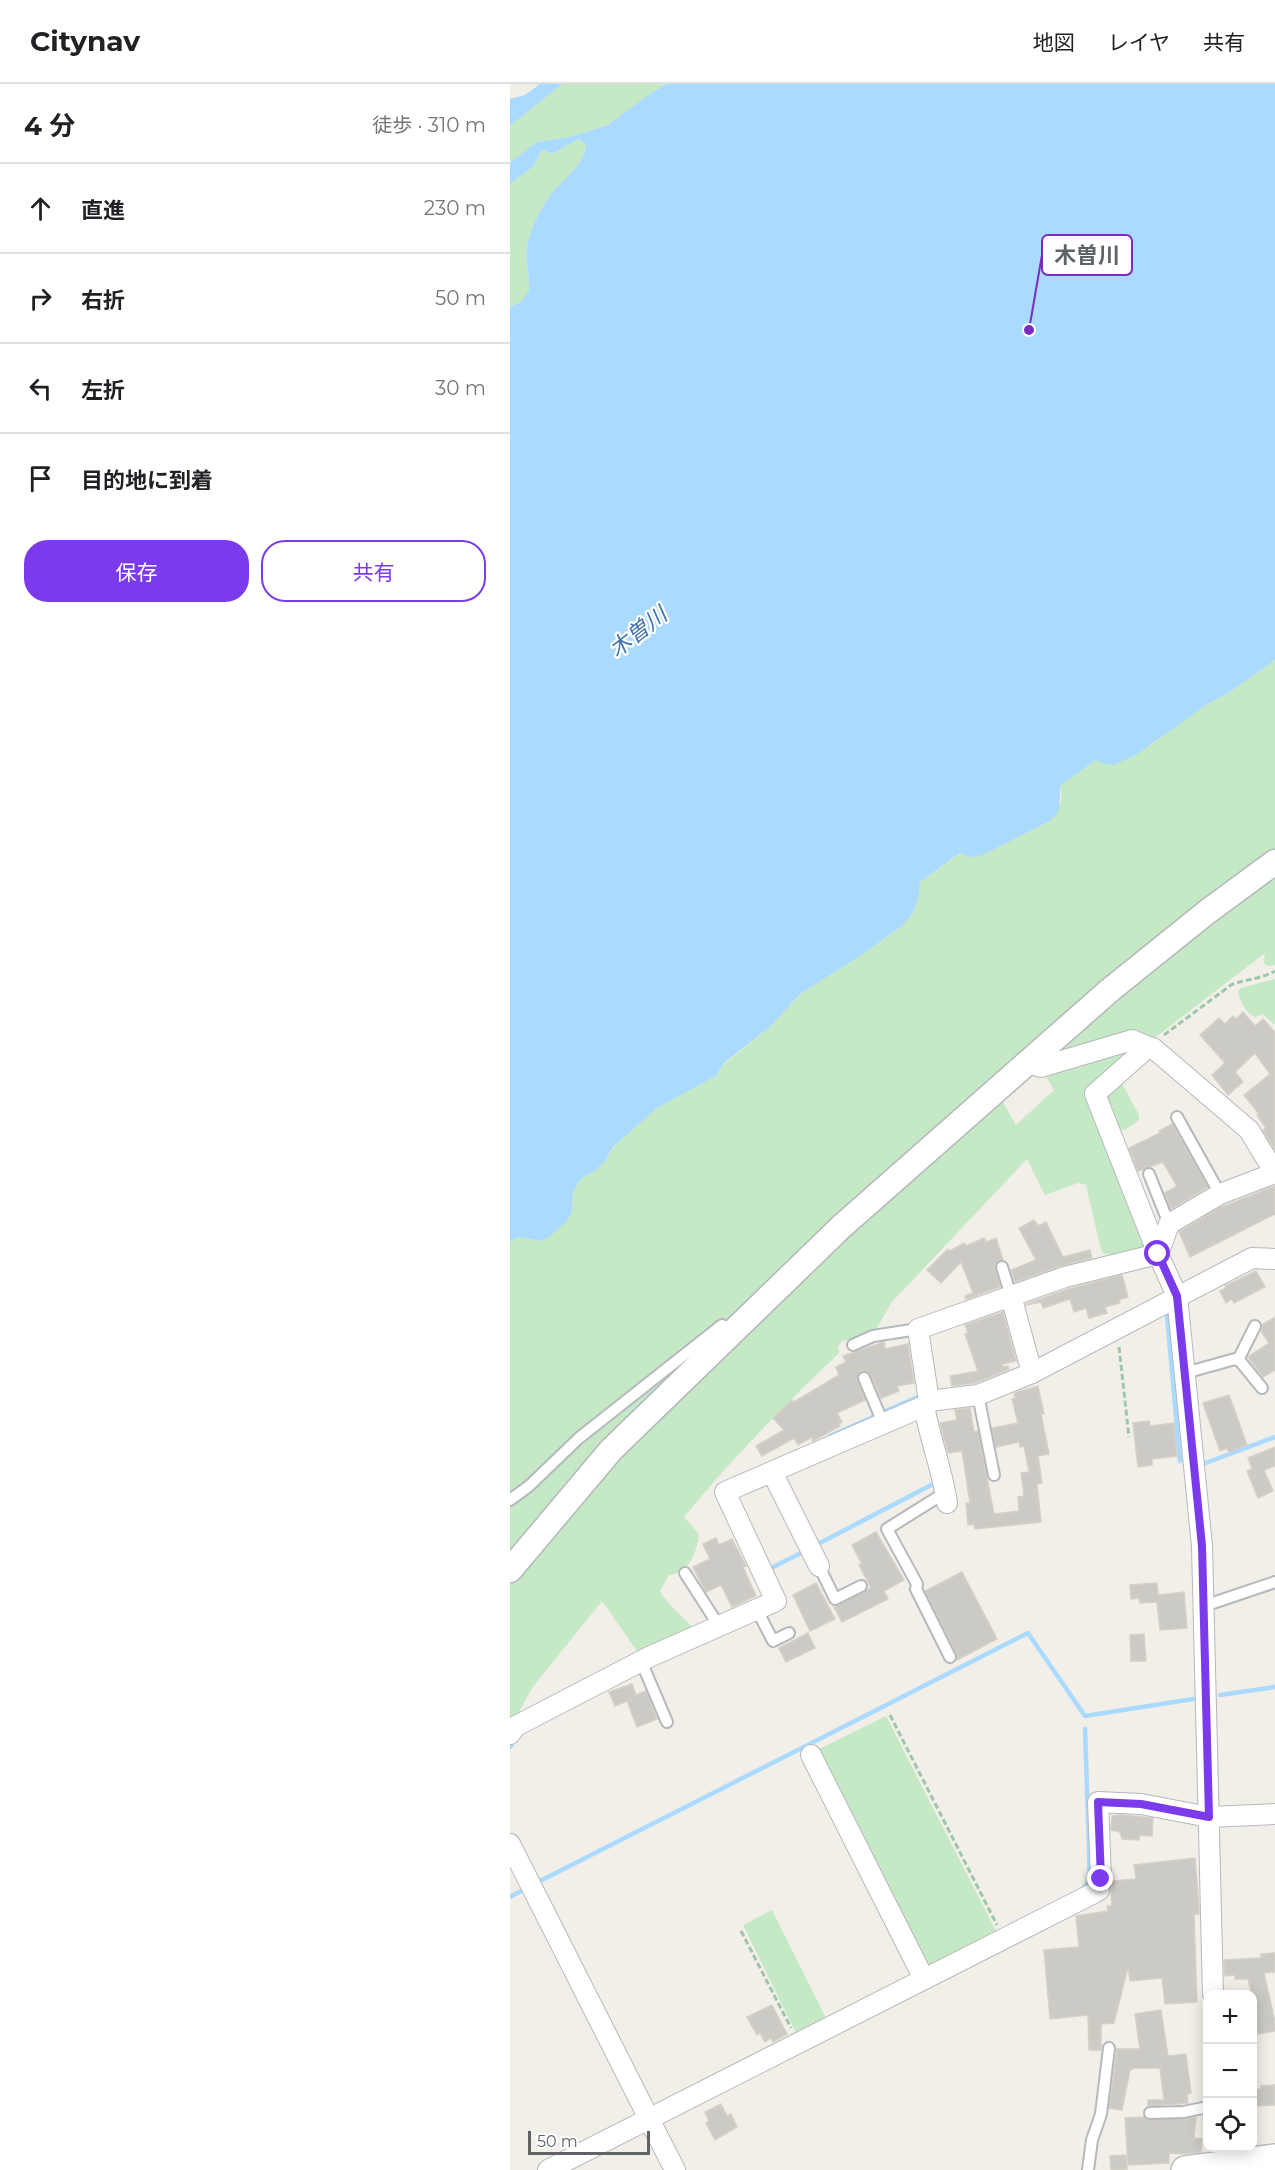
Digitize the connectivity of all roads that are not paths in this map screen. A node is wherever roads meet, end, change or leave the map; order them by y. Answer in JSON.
{"nodes":[{"id":1,"x":1275,"y":862,"type":"edge"},
{"id":2,"x":1148,"y":1047,"type":"junction"},
{"id":3,"x":1027,"y":1063,"type":"junction"},
{"id":4,"x":1177,"y":1117,"type":"dead end"},
{"id":5,"x":1275,"y":1173,"type":"edge"},
{"id":6,"x":1149,"y":1174,"type":"dead end"},
{"id":7,"x":1220,"y":1194,"type":"junction"},
{"id":8,"x":1169,"y":1224,"type":"junction"},
{"id":9,"x":1158,"y":1254,"type":"junction"},
{"id":10,"x":1275,"y":1259,"type":"edge"},
{"id":11,"x":1002,"y":1267,"type":"dead end"},
{"id":12,"x":1011,"y":1296,"type":"junction"},
{"id":13,"x":1177,"y":1296,"type":"junction"},
{"id":14,"x":1255,"y":1326,"type":"dead end"},
{"id":15,"x":918,"y":1329,"type":"junction"},
{"id":16,"x":731,"y":1331,"type":"junction"},
{"id":17,"x":853,"y":1346,"type":"dead end"},
{"id":18,"x":1238,"y":1360,"type":"junction"},
{"id":19,"x":1032,"y":1372,"type":"junction"},
{"id":20,"x":1185,"y":1373,"type":"junction"},
{"id":21,"x":864,"y":1378,"type":"dead end"},
{"id":22,"x":1262,"y":1388,"type":"dead end"},
{"id":23,"x":978,"y":1395,"type":"junction"},
{"id":24,"x":926,"y":1403,"type":"junction"},
{"id":25,"x":883,"y":1423,"type":"junction"},
{"id":26,"x":772,"y":1472,"type":"junction"},
{"id":27,"x":994,"y":1475,"type":"dead end"},
{"id":28,"x":946,"y":1497,"type":"joint"},
{"id":29,"x":510,"y":1500,"type":"edge"},
{"id":30,"x":819,"y":1566,"type":"joint"},
{"id":31,"x":510,"y":1570,"type":"edge"},
{"id":32,"x":685,"y":1573,"type":"dead end"},
{"id":33,"x":1275,"y":1582,"type":"edge"},
{"id":34,"x":861,"y":1586,"type":"dead end"},
{"id":35,"x":1204,"y":1606,"type":"junction"},
{"id":36,"x":757,"y":1610,"type":"junction"},
{"id":37,"x":720,"y":1626,"type":"junction"},
{"id":38,"x":789,"y":1633,"type":"dead end"},
{"id":39,"x":950,"y":1657,"type":"dead end"},
{"id":40,"x":641,"y":1661,"type":"junction"},
{"id":41,"x":667,"y":1722,"type":"dead end"},
{"id":42,"x":510,"y":1734,"type":"edge"},
{"id":43,"x":811,"y":1755,"type":"dead end"},
{"id":44,"x":1275,"y":1814,"type":"edge"},
{"id":45,"x":1209,"y":1817,"type":"junction"},
{"id":46,"x":510,"y":1844,"type":"edge"},
{"id":47,"x":924,"y":1979,"type":"junction"},
{"id":48,"x":1213,"y":1990,"type":"edge"},
{"id":49,"x":1109,"y":2048,"type":"dead end"},
{"id":50,"x":1203,"y":2108,"type":"edge"},
{"id":51,"x":1150,"y":2113,"type":"dead end"},
{"id":52,"x":649,"y":2119,"type":"junction"},
{"id":53,"x":1216,"y":2156,"type":"edge"},
{"id":54,"x":1275,"y":2158,"type":"edge"},
{"id":55,"x":548,"y":2170,"type":"edge"},
{"id":56,"x":675,"y":2170,"type":"edge"},
{"id":57,"x":1088,"y":2170,"type":"edge"},
{"id":58,"x":1185,"y":2170,"type":"edge"}],
"edges":[{"from":1,"to":3,"type":"street"},
{"from":2,"to":3,"type":"street"},
{"from":2,"to":5,"type":"street"},
{"from":2,"to":9,"type":"street"},
{"from":3,"to":16,"type":"street"},
{"from":4,"to":7,"type":"lane"},
{"from":5,"to":7,"type":"street"},
{"from":6,"to":8,"type":"lane"},
{"from":7,"to":8,"type":"street"},
{"from":8,"to":9,"type":"street"},
{"from":9,"to":12,"type":"street"},
{"from":9,"to":13,"type":"street"},
{"from":10,"to":13,"type":"street"},
{"from":11,"to":12,"type":"lane"},
{"from":12,"to":15,"type":"street"},
{"from":12,"to":19,"type":"street"},
{"from":13,"to":19,"type":"street"},
{"from":13,"to":20,"type":"street"},
{"from":14,"to":18,"type":"lane"},
{"from":15,"to":17,"type":"lane"},
{"from":15,"to":24,"type":"street"},
{"from":16,"to":29,"type":"lane"},
{"from":16,"to":31,"type":"street"},
{"from":18,"to":20,"type":"lane"},
{"from":18,"to":22,"type":"lane"},
{"from":19,"to":23,"type":"street"},
{"from":20,"to":35,"type":"street"},
{"from":21,"to":25,"type":"lane"},
{"from":23,"to":24,"type":"street"},
{"from":23,"to":27,"type":"lane"},
{"from":24,"to":25,"type":"street"},
{"from":24,"to":28,"type":"street"},
{"from":25,"to":26,"type":"street"},
{"from":26,"to":30,"type":"street"},
{"from":26,"to":36,"type":"street"},
{"from":28,"to":39,"type":"lane"},
{"from":30,"to":34,"type":"lane"},
{"from":32,"to":37,"type":"lane"},
{"from":33,"to":35,"type":"lane"},
{"from":35,"to":45,"type":"street"},
{"from":36,"to":37,"type":"street"},
{"from":36,"to":38,"type":"lane"},
{"from":37,"to":40,"type":"street"},
{"from":40,"to":41,"type":"lane"},
{"from":40,"to":42,"type":"street"},
{"from":43,"to":47,"type":"street"},
{"from":44,"to":45,"type":"street"},
{"from":45,"to":47,"type":"street"},
{"from":45,"to":48,"type":"street"},
{"from":46,"to":52,"type":"street"},
{"from":47,"to":52,"type":"street"},
{"from":49,"to":57,"type":"lane"},
{"from":50,"to":51,"type":"lane"},
{"from":52,"to":55,"type":"street"},
{"from":52,"to":56,"type":"street"},
{"from":53,"to":54,"type":"main road"},
{"from":53,"to":58,"type":"main road"}]}
